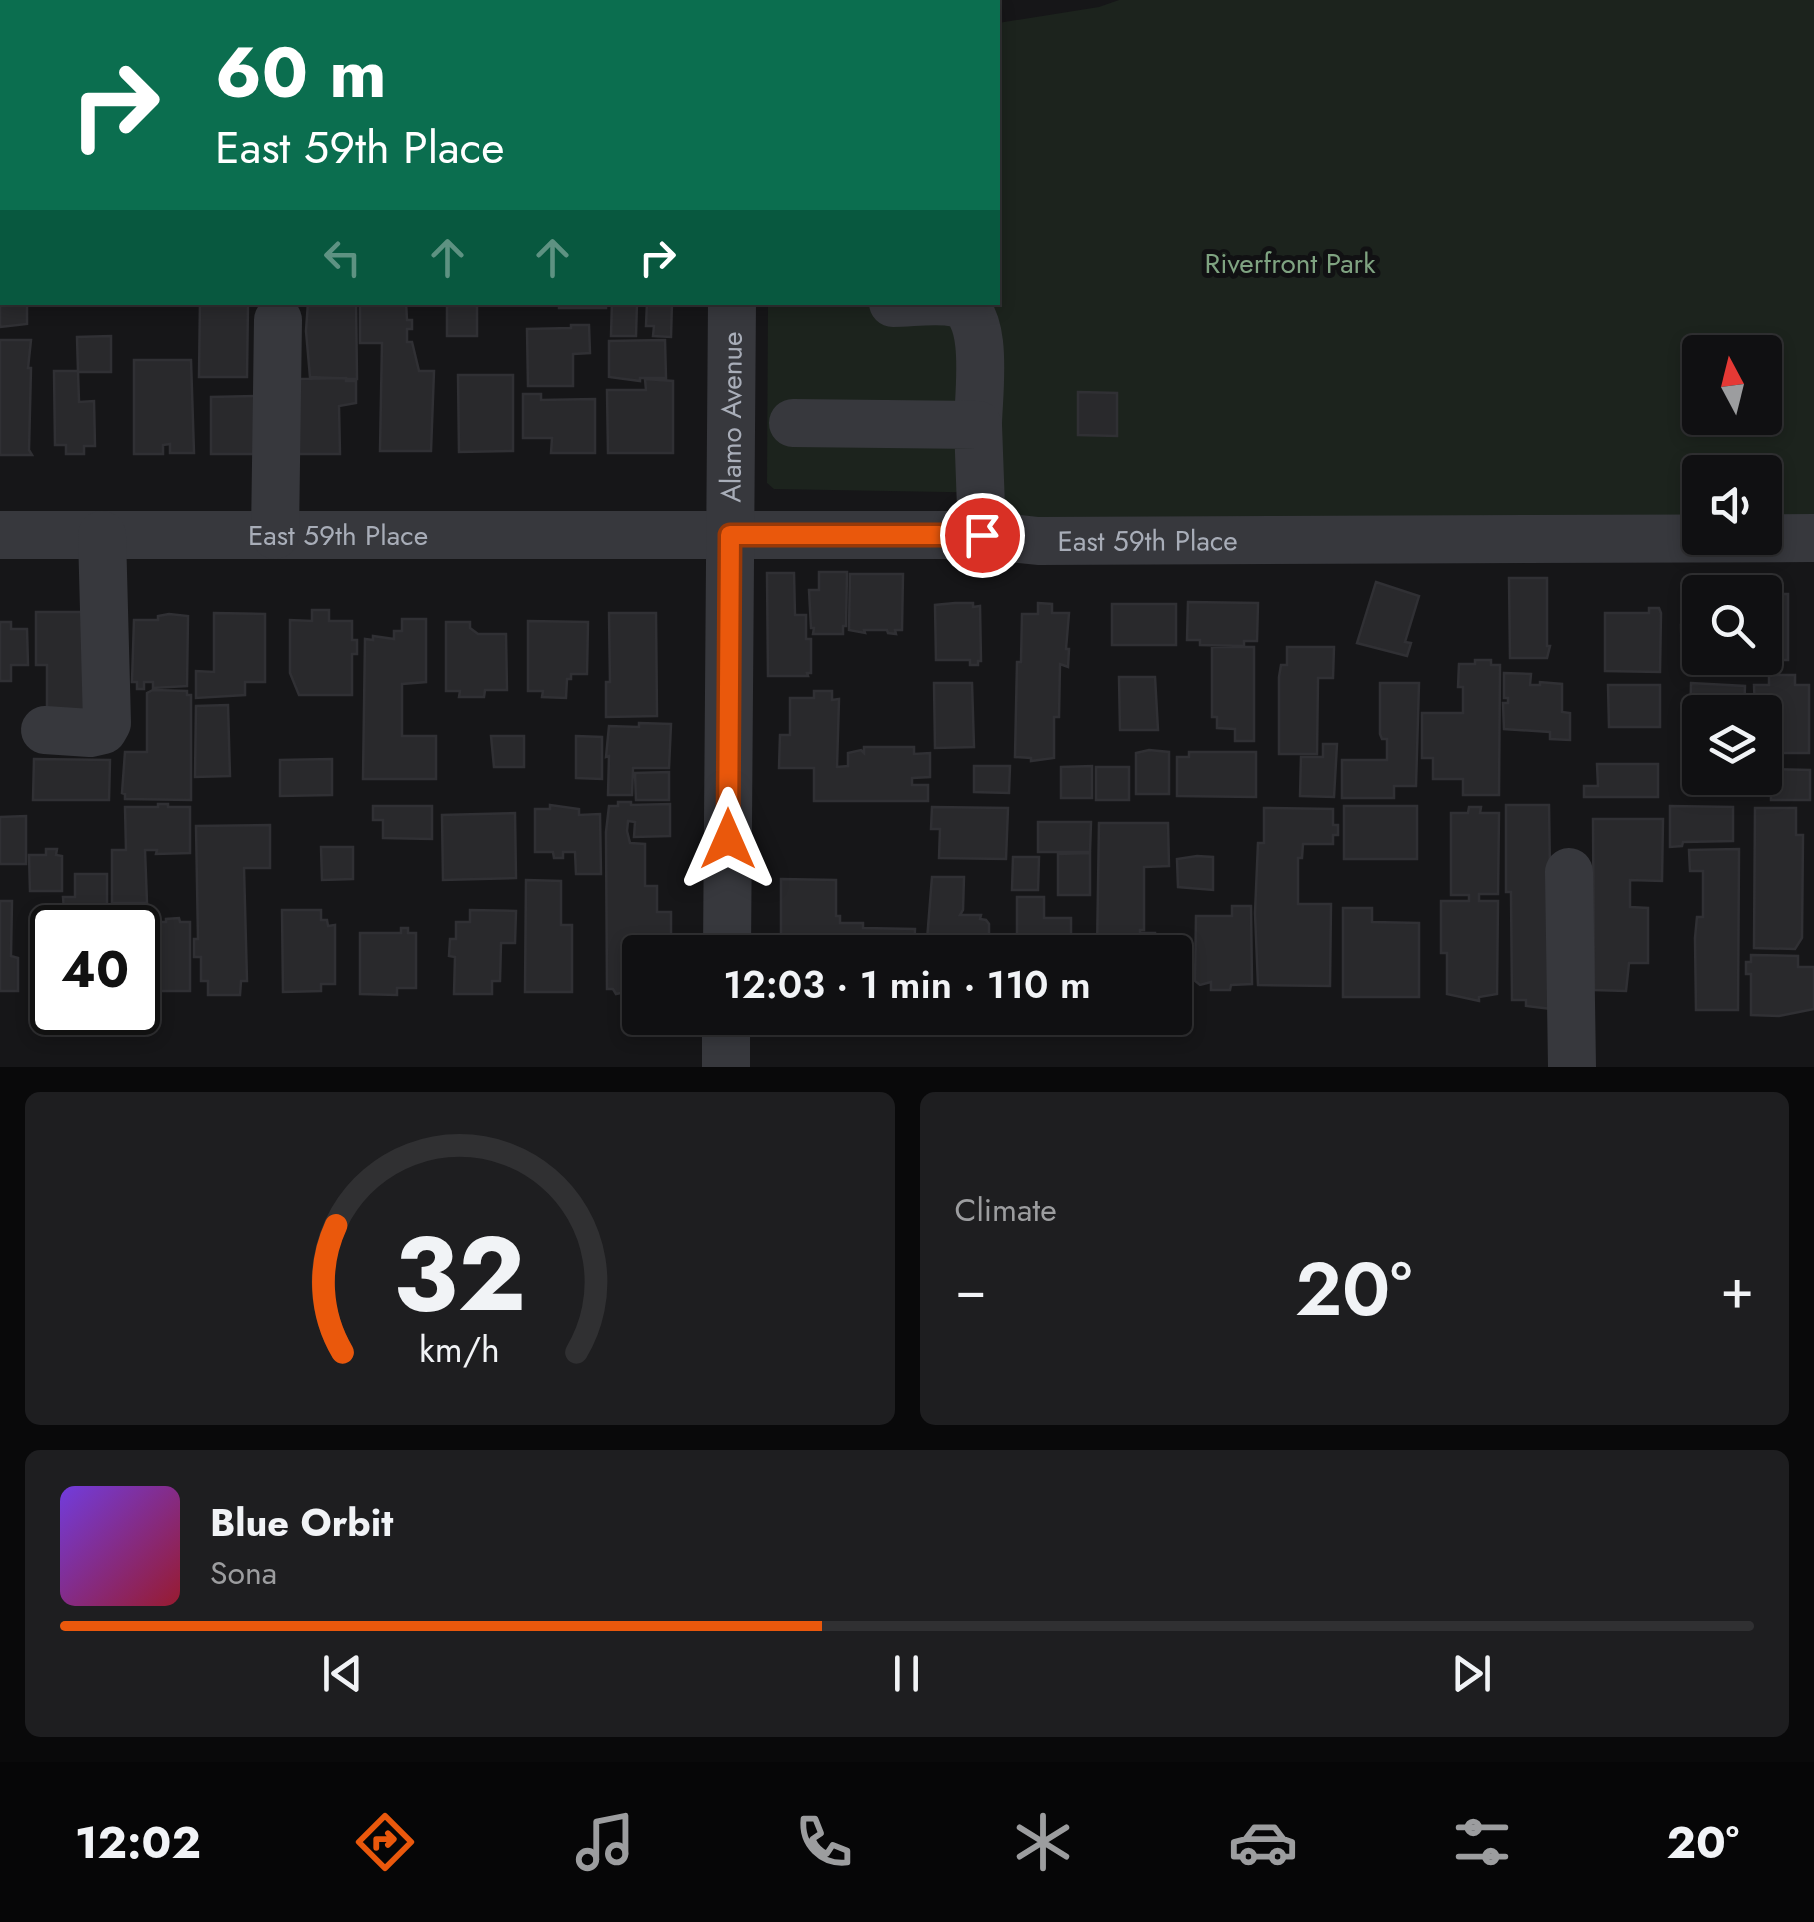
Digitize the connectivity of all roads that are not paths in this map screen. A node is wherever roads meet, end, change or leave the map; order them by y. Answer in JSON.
{"nodes":[{"id":1,"x":732,"y":305,"type":"edge"},
{"id":2,"x":961,"y":305,"type":"edge"},
{"id":3,"x":278,"y":320,"type":"dead end"},
{"id":4,"x":793,"y":423,"type":"dead end"},
{"id":5,"x":978,"y":426,"type":"junction"},
{"id":6,"x":0,"y":535,"type":"edge"},
{"id":7,"x":102,"y":535,"type":"junction"},
{"id":8,"x":275,"y":535,"type":"junction"},
{"id":9,"x":730,"y":535,"type":"junction"},
{"id":10,"x":982,"y":535,"type":"junction"},
{"id":11,"x":1814,"y":538,"type":"edge"},
{"id":12,"x":45,"y":730,"type":"dead end"},
{"id":13,"x":1568,"y":872,"type":"dead end"},
{"id":14,"x":727,"y":935,"type":"edge"},
{"id":15,"x":726,"y":1035,"type":"edge"},
{"id":16,"x":726,"y":1067,"type":"edge"},
{"id":17,"x":1572,"y":1067,"type":"edge"}],
"edges":[{"from":1,"to":9,"type":"street","name":"Alamo Avenue"},
{"from":2,"to":5,"type":"street"},
{"from":3,"to":8,"type":"street"},
{"from":4,"to":5,"type":"street"},
{"from":5,"to":10,"type":"street"},
{"from":6,"to":7,"type":"street","name":"East 59th Place"},
{"from":7,"to":8,"type":"street","name":"East 59th Place"},
{"from":7,"to":12,"type":"street"},
{"from":8,"to":9,"type":"street","name":"East 59th Place"},
{"from":9,"to":10,"type":"street","name":"East 59th Place"},
{"from":9,"to":14,"type":"street","name":"Alamo Avenue"},
{"from":10,"to":11,"type":"street","name":"East 59th Place"},
{"from":13,"to":17,"type":"street"},
{"from":15,"to":16,"type":"street"}]}
